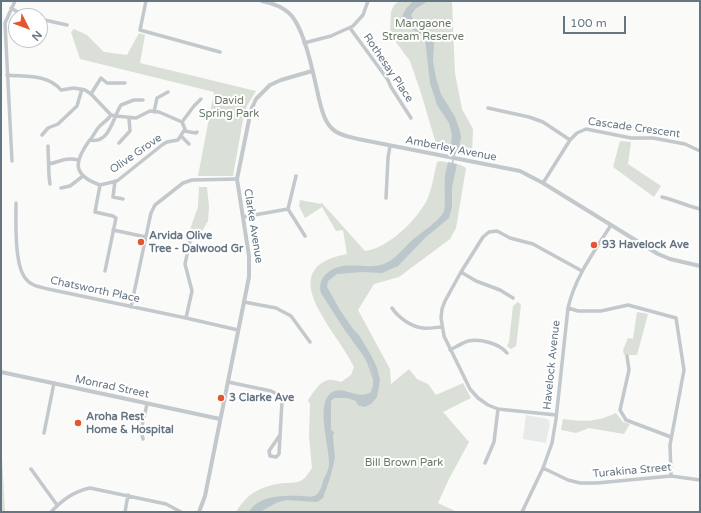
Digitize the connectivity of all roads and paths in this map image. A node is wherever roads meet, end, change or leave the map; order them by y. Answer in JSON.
{"nodes":[{"id":1,"x":15,"y":1,"type":"edge"},
{"id":2,"x":146,"y":1,"type":"edge"},
{"id":3,"x":262,"y":1,"type":"edge"},
{"id":4,"x":368,"y":1,"type":"edge"},
{"id":5,"x":12,"y":8,"type":"edge"},
{"id":6,"x":8,"y":17,"type":"edge"},
{"id":7,"x":48,"y":21,"type":"edge"},
{"id":8,"x":67,"y":25,"type":"dead end"},
{"id":9,"x":350,"y":28,"type":"junction"},
{"id":10,"x":304,"y":44,"type":"junction"},
{"id":11,"x":220,"y":52,"type":"dead end"},
{"id":12,"x":312,"y":71,"type":"junction"},
{"id":13,"x":8,"y":75,"type":"junction"},
{"id":14,"x":125,"y":83,"type":"dead end"},
{"id":15,"x":82,"y":89,"type":"junction"},
{"id":16,"x":168,"y":92,"type":"dead end"},
{"id":17,"x":91,"y":94,"type":"junction"},
{"id":18,"x":201,"y":99,"type":"dead end"},
{"id":19,"x":143,"y":100,"type":"dead end"},
{"id":20,"x":488,"y":108,"type":"dead end"},
{"id":21,"x":154,"y":112,"type":"junction"},
{"id":22,"x":111,"y":115,"type":"junction"},
{"id":23,"x":116,"y":116,"type":"junction"},
{"id":24,"x":129,"y":118,"type":"junction"},
{"id":25,"x":411,"y":118,"type":"dead end"},
{"id":26,"x":182,"y":122,"type":"junction"},
{"id":27,"x":184,"y":131,"type":"junction"},
{"id":28,"x":197,"y":132,"type":"dead end"},
{"id":29,"x":42,"y":135,"type":"dead end"},
{"id":30,"x":181,"y":136,"type":"junction"},
{"id":31,"x":90,"y":140,"type":"junction"},
{"id":32,"x":570,"y":140,"type":"junction"},
{"id":33,"x":119,"y":143,"type":"dead end"},
{"id":34,"x":190,"y":144,"type":"dead end"},
{"id":35,"x":48,"y":146,"type":"dead end"},
{"id":36,"x":390,"y":146,"type":"junction"},
{"id":37,"x":700,"y":151,"type":"edge"},
{"id":38,"x":78,"y":160,"type":"junction"},
{"id":39,"x":12,"y":161,"type":"dead end"},
{"id":40,"x":49,"y":164,"type":"junction"},
{"id":41,"x":83,"y":176,"type":"junction"},
{"id":42,"x":296,"y":176,"type":"dead end"},
{"id":43,"x":237,"y":179,"type":"junction"},
{"id":44,"x":114,"y":181,"type":"junction"},
{"id":45,"x":543,"y":183,"type":"junction"},
{"id":46,"x":50,"y":184,"type":"dead end"},
{"id":47,"x":100,"y":185,"type":"junction"},
{"id":48,"x":61,"y":188,"type":"dead end"},
{"id":49,"x":662,"y":197,"type":"dead end"},
{"id":50,"x":386,"y":198,"type":"dead end"},
{"id":51,"x":123,"y":199,"type":"dead end"},
{"id":52,"x":16,"y":203,"type":"dead end"},
{"id":53,"x":288,"y":209,"type":"junction"},
{"id":54,"x":700,"y":209,"type":"edge"},
{"id":55,"x":243,"y":217,"type":"junction"},
{"id":56,"x":611,"y":225,"type":"junction"},
{"id":57,"x":113,"y":230,"type":"junction"},
{"id":58,"x":305,"y":236,"type":"dead end"},
{"id":59,"x":146,"y":237,"type":"junction"},
{"id":60,"x":190,"y":241,"type":"dead end"},
{"id":61,"x":700,"y":266,"type":"edge"},
{"id":62,"x":105,"y":271,"type":"dead end"},
{"id":63,"x":582,"y":271,"type":"junction"},
{"id":64,"x":461,"y":272,"type":"junction"},
{"id":65,"x":513,"y":298,"type":"dead end"},
{"id":66,"x":244,"y":302,"type":"junction"},
{"id":67,"x":130,"y":307,"type":"junction"},
{"id":68,"x":392,"y":308,"type":"dead end"},
{"id":69,"x":568,"y":308,"type":"junction"},
{"id":70,"x":186,"y":318,"type":"junction"},
{"id":71,"x":442,"y":326,"type":"junction"},
{"id":72,"x":238,"y":330,"type":"junction"},
{"id":73,"x":310,"y":342,"type":"dead end"},
{"id":74,"x":450,"y":350,"type":"junction"},
{"id":75,"x":507,"y":353,"type":"dead end"},
{"id":76,"x":627,"y":356,"type":"dead end"},
{"id":77,"x":1,"y":372,"type":"edge"},
{"id":78,"x":228,"y":382,"type":"junction"},
{"id":79,"x":54,"y":383,"type":"junction"},
{"id":80,"x":147,"y":404,"type":"junction"},
{"id":81,"x":498,"y":409,"type":"junction"},
{"id":82,"x":556,"y":415,"type":"junction"},
{"id":83,"x":220,"y":419,"type":"junction"},
{"id":84,"x":44,"y":433,"type":"dead end"},
{"id":85,"x":280,"y":435,"type":"junction"},
{"id":86,"x":671,"y":437,"type":"junction"},
{"id":87,"x":143,"y":439,"type":"dead end"},
{"id":88,"x":485,"y":463,"type":"dead end"},
{"id":89,"x":543,"y":468,"type":"junction"},
{"id":90,"x":31,"y":469,"type":"dead end"},
{"id":91,"x":671,"y":476,"type":"junction"},
{"id":92,"x":700,"y":480,"type":"edge"},
{"id":93,"x":128,"y":496,"type":"junction"},
{"id":94,"x":57,"y":505,"type":"junction"},
{"id":95,"x":50,"y":512,"type":"edge"},
{"id":96,"x":125,"y":512,"type":"edge"},
{"id":97,"x":181,"y":512,"type":"edge"},
{"id":98,"x":199,"y":512,"type":"edge"},
{"id":99,"x":522,"y":512,"type":"edge"}],
"edges":[{"from":1,"to":5,"type":"street"},
{"from":2,"to":11,"type":"street"},
{"from":3,"to":10,"type":"street","name":"Amberley Avenue"},
{"from":4,"to":9,"type":"street"},
{"from":6,"to":13,"type":"street"},
{"from":7,"to":8,"type":"street"},
{"from":9,"to":10,"type":"street"},
{"from":9,"to":25,"type":"street","name":"Rothesay Place"},
{"from":10,"to":12,"type":"street","name":"Amberley Avenue"},
{"from":12,"to":36,"type":"street","name":"Amberley Avenue"},
{"from":12,"to":43,"type":"street","name":"Clarke Avenue"},
{"from":13,"to":15,"type":"street"},
{"from":13,"to":39,"type":"street"},
{"from":14,"to":17,"type":"street"},
{"from":15,"to":17,"type":"street"},
{"from":15,"to":29,"type":"street"},
{"from":16,"to":21,"type":"street"},
{"from":17,"to":22,"type":"street"},
{"from":18,"to":26,"type":"street"},
{"from":19,"to":23,"type":"street"},
{"from":20,"to":32,"type":"street"},
{"from":21,"to":24,"type":"street"},
{"from":21,"to":26,"type":"street"},
{"from":22,"to":23,"type":"street"},
{"from":22,"to":31,"type":"street"},
{"from":23,"to":24,"type":"street"},
{"from":23,"to":31,"type":"street"},
{"from":24,"to":33,"type":"street"},
{"from":26,"to":27,"type":"street"},
{"from":27,"to":28,"type":"street"},
{"from":27,"to":30,"type":"street"},
{"from":30,"to":34,"type":"street"},
{"from":30,"to":44,"type":"street","name":"Olive Grove"},
{"from":31,"to":38,"type":"street"},
{"from":32,"to":37,"type":"street","name":"Cascade Crescent"},
{"from":32,"to":45,"type":"street","name":"Cascade Crescent"},
{"from":35,"to":40,"type":"street"},
{"from":36,"to":45,"type":"street","name":"Amberley Avenue"},
{"from":36,"to":50,"type":"street"},
{"from":38,"to":40,"type":"street"},
{"from":38,"to":41,"type":"street"},
{"from":40,"to":46,"type":"street"},
{"from":41,"to":47,"type":"street"},
{"from":41,"to":48,"type":"street"},
{"from":42,"to":53,"type":"street"},
{"from":43,"to":55,"type":"street","name":"Clarke Avenue"},
{"from":43,"to":59,"type":"street"},
{"from":44,"to":47,"type":"street","name":"Olive Grove"},
{"from":44,"to":51,"type":"street"},
{"from":45,"to":56,"type":"street","name":"Amberley Avenue"},
{"from":47,"to":57,"type":"street"},
{"from":49,"to":54,"type":"street"},
{"from":52,"to":67,"type":"street","name":"Chatsworth Place"},
{"from":53,"to":55,"type":"street"},
{"from":53,"to":58,"type":"street"},
{"from":55,"to":66,"type":"street","name":"Clarke Avenue"},
{"from":56,"to":61,"type":"street","name":"Amberley Avenue"},
{"from":56,"to":63,"type":"street","name":"Havelock Avenue"},
{"from":57,"to":59,"type":"street"},
{"from":57,"to":62,"type":"street"},
{"from":59,"to":67,"type":"street"},
{"from":60,"to":70,"type":"street"},
{"from":63,"to":64,"type":"street"},
{"from":63,"to":69,"type":"street","name":"Havelock Avenue"},
{"from":64,"to":65,"type":"street"},
{"from":64,"to":71,"type":"street"},
{"from":66,"to":72,"type":"street","name":"Clarke Avenue"},
{"from":66,"to":73,"type":"street"},
{"from":67,"to":70,"type":"street","name":"Chatsworth Place"},
{"from":68,"to":71,"type":"street"},
{"from":69,"to":82,"type":"street","name":"Havelock Avenue"},
{"from":69,"to":86,"type":"street"},
{"from":70,"to":72,"type":"street","name":"Chatsworth Place"},
{"from":71,"to":74,"type":"street"},
{"from":72,"to":78,"type":"street","name":"Clarke Avenue"},
{"from":74,"to":75,"type":"street"},
{"from":74,"to":81,"type":"street"},
{"from":76,"to":86,"type":"street"},
{"from":77,"to":79,"type":"street","name":"Monrad Street"},
{"from":78,"to":83,"type":"street","name":"Clarke Avenue"},
{"from":78,"to":85,"type":"street"},
{"from":79,"to":80,"type":"street","name":"Monrad Street"},
{"from":79,"to":84,"type":"street"},
{"from":80,"to":83,"type":"street","name":"Monrad Street"},
{"from":80,"to":87,"type":"street"},
{"from":81,"to":82,"type":"street"},
{"from":81,"to":88,"type":"street"},
{"from":82,"to":89,"type":"street","name":"Havelock Avenue"},
{"from":83,"to":98,"type":"street","name":"Clarke Avenue"},
{"from":85,"to":85,"type":"street"},
{"from":86,"to":91,"type":"street"},
{"from":89,"to":91,"type":"street","name":"Turakina Street"},
{"from":89,"to":99,"type":"street","name":"Havelock Avenue"},
{"from":90,"to":94,"type":"street"},
{"from":91,"to":92,"type":"street","name":"Turakina Street"},
{"from":93,"to":94,"type":"street"},
{"from":93,"to":96,"type":"street"},
{"from":93,"to":97,"type":"street"},
{"from":94,"to":95,"type":"street"}]}
